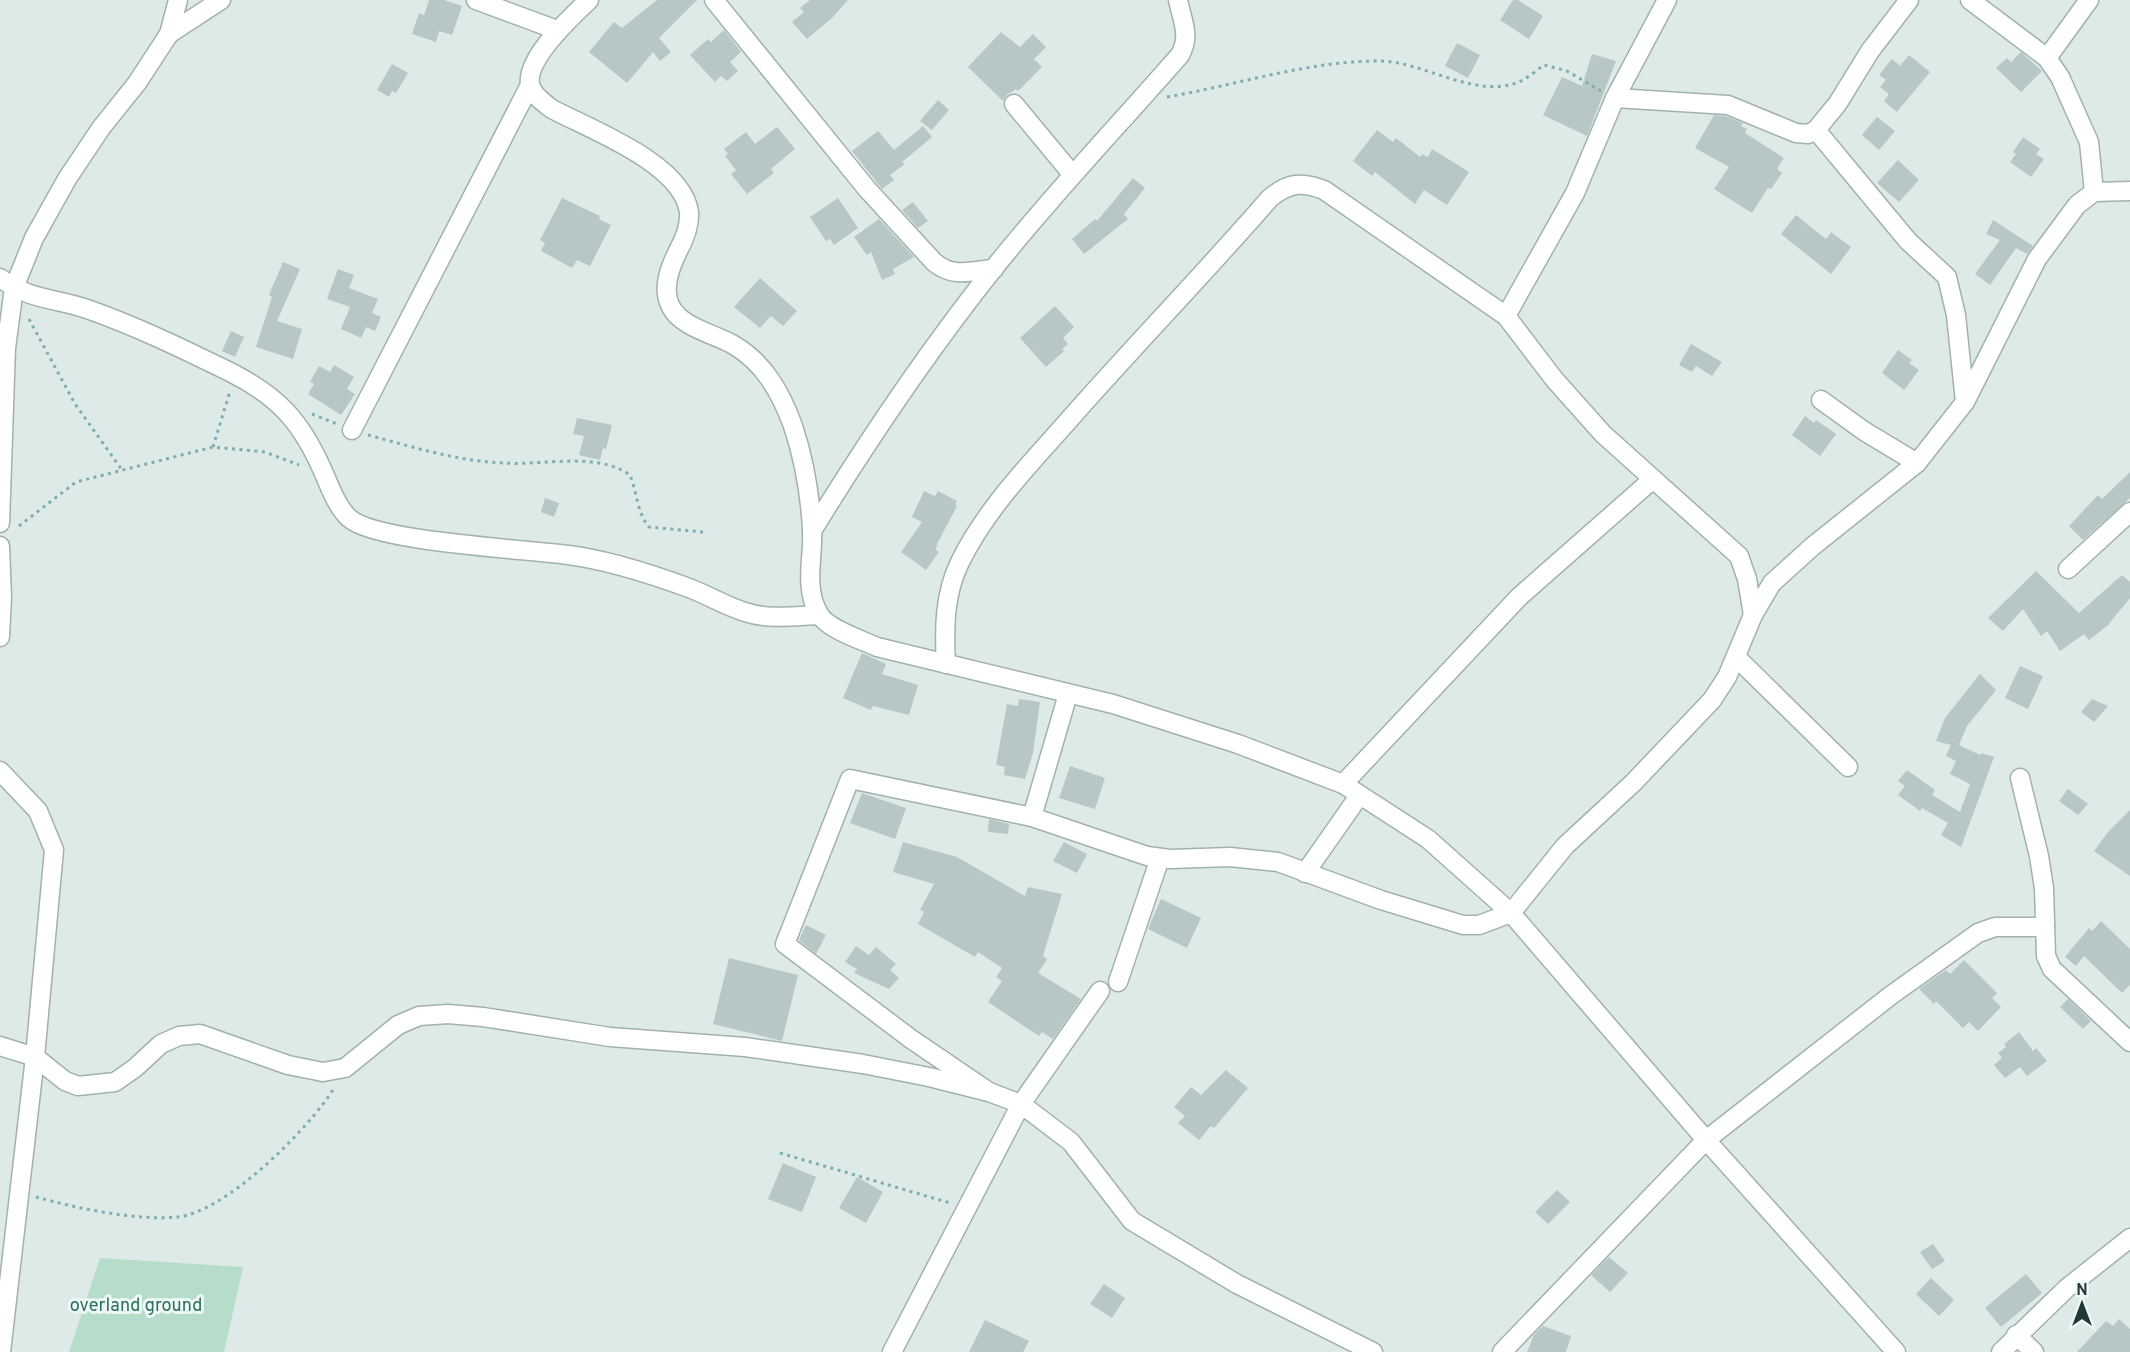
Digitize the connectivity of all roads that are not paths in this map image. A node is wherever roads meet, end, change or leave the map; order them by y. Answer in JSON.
{"nodes":[{"id":1,"x":178,"y":0,"type":"edge"},
{"id":2,"x":221,"y":0,"type":"edge"},
{"id":3,"x":476,"y":0,"type":"edge"},
{"id":4,"x":589,"y":0,"type":"edge"},
{"id":5,"x":714,"y":0,"type":"edge"},
{"id":6,"x":1178,"y":0,"type":"edge"},
{"id":7,"x":1667,"y":0,"type":"edge"},
{"id":8,"x":1909,"y":0,"type":"edge"},
{"id":9,"x":1970,"y":0,"type":"edge"},
{"id":10,"x":2089,"y":0,"type":"edge"},
{"id":11,"x":557,"y":30,"type":"junction"},
{"id":12,"x":169,"y":34,"type":"junction"},
{"id":13,"x":2047,"y":58,"type":"junction"},
{"id":14,"x":530,"y":85,"type":"junction"},
{"id":15,"x":1615,"y":99,"type":"junction"},
{"id":16,"x":1014,"y":104,"type":"dead end"},
{"id":17,"x":1816,"y":130,"type":"junction"},
{"id":18,"x":1072,"y":174,"type":"junction"},
{"id":19,"x":2130,"y":191,"type":"edge"},
{"id":20,"x":2094,"y":192,"type":"junction"},
{"id":21,"x":994,"y":269,"type":"junction"},
{"id":22,"x":7,"y":283,"type":"edge"},
{"id":23,"x":1506,"y":316,"type":"junction"},
{"id":24,"x":1821,"y":400,"type":"dead end"},
{"id":25,"x":1965,"y":402,"type":"junction"},
{"id":26,"x":352,"y":430,"type":"road end"},
{"id":27,"x":1917,"y":463,"type":"junction"},
{"id":28,"x":1653,"y":479,"type":"junction"},
{"id":29,"x":2130,"y":512,"type":"edge"},
{"id":30,"x":8,"y":525,"type":"edge"},
{"id":31,"x":812,"y":531,"type":"junction"},
{"id":32,"x":0,"y":546,"type":"edge"},
{"id":33,"x":2068,"y":569,"type":"dead end"},
{"id":34,"x":819,"y":615,"type":"junction"},
{"id":35,"x":1753,"y":615,"type":"junction"},
{"id":36,"x":0,"y":637,"type":"edge"},
{"id":37,"x":1736,"y":657,"type":"junction"},
{"id":38,"x":946,"y":664,"type":"junction"},
{"id":39,"x":1068,"y":694,"type":"junction"},
{"id":40,"x":1848,"y":767,"type":"dead end"},
{"id":41,"x":0,"y":771,"type":"edge"},
{"id":42,"x":2020,"y":778,"type":"dead end"},
{"id":43,"x":1343,"y":784,"type":"junction"},
{"id":44,"x":1359,"y":796,"type":"junction"},
{"id":45,"x":1032,"y":817,"type":"junction"},
{"id":46,"x":1160,"y":858,"type":"junction"},
{"id":47,"x":1305,"y":873,"type":"junction"},
{"id":48,"x":1511,"y":914,"type":"junction"},
{"id":49,"x":2045,"y":927,"type":"junction"},
{"id":50,"x":1118,"y":982,"type":"dead end"},
{"id":51,"x":1100,"y":992,"type":"dead end"},
{"id":52,"x":2130,"y":1042,"type":"edge"},
{"id":53,"x":0,"y":1046,"type":"edge"},
{"id":54,"x":35,"y":1058,"type":"junction"},
{"id":55,"x":989,"y":1092,"type":"junction"},
{"id":56,"x":1021,"y":1104,"type":"junction"},
{"id":57,"x":1706,"y":1140,"type":"junction"},
{"id":58,"x":19,"y":1192,"type":"junction"},
{"id":59,"x":2130,"y":1238,"type":"edge"},
{"id":60,"x":0,"y":1254,"type":"edge"},
{"id":61,"x":2016,"y":1335,"type":"junction"},
{"id":62,"x":1,"y":1352,"type":"edge"},
{"id":63,"x":892,"y":1352,"type":"edge"},
{"id":64,"x":1373,"y":1352,"type":"edge"},
{"id":65,"x":1502,"y":1352,"type":"edge"},
{"id":66,"x":1896,"y":1352,"type":"edge"},
{"id":67,"x":2001,"y":1352,"type":"edge"},
{"id":68,"x":2034,"y":1352,"type":"edge"}],
"edges":[{"from":1,"to":12,"type":"street"},
{"from":2,"to":12,"type":"street"},
{"from":3,"to":11,"type":"street"},
{"from":4,"to":11,"type":"street"},
{"from":5,"to":21,"type":"street"},
{"from":6,"to":18,"type":"street"},
{"from":7,"to":15,"type":"street"},
{"from":8,"to":17,"type":"street"},
{"from":9,"to":13,"type":"street"},
{"from":10,"to":13,"type":"street"},
{"from":11,"to":14,"type":"street"},
{"from":12,"to":22,"type":"street"},
{"from":13,"to":20,"type":"street"},
{"from":14,"to":26,"type":"street"},
{"from":14,"to":31,"type":"street"},
{"from":15,"to":17,"type":"street"},
{"from":15,"to":23,"type":"street"},
{"from":16,"to":18,"type":"street"},
{"from":17,"to":25,"type":"street"},
{"from":18,"to":21,"type":"street"},
{"from":19,"to":20,"type":"street"},
{"from":20,"to":25,"type":"street"},
{"from":21,"to":31,"type":"street"},
{"from":22,"to":30,"type":"street"},
{"from":22,"to":34,"type":"street"},
{"from":23,"to":28,"type":"street"},
{"from":23,"to":38,"type":"street"},
{"from":24,"to":27,"type":"street"},
{"from":25,"to":27,"type":"street"},
{"from":27,"to":35,"type":"street"},
{"from":28,"to":35,"type":"street"},
{"from":28,"to":43,"type":"street"},
{"from":29,"to":33,"type":"street"},
{"from":31,"to":34,"type":"street"},
{"from":32,"to":36,"type":"street"},
{"from":34,"to":38,"type":"street"},
{"from":35,"to":37,"type":"street"},
{"from":37,"to":40,"type":"street"},
{"from":37,"to":48,"type":"street"},
{"from":38,"to":39,"type":"street"},
{"from":39,"to":43,"type":"street"},
{"from":39,"to":45,"type":"street"},
{"from":41,"to":54,"type":"street"},
{"from":42,"to":49,"type":"street"},
{"from":43,"to":44,"type":"street"},
{"from":44,"to":47,"type":"street"},
{"from":44,"to":48,"type":"street"},
{"from":45,"to":46,"type":"street"},
{"from":45,"to":55,"type":"street"},
{"from":46,"to":47,"type":"street"},
{"from":46,"to":50,"type":"street"},
{"from":47,"to":48,"type":"street"},
{"from":48,"to":57,"type":"street"},
{"from":49,"to":52,"type":"street"},
{"from":49,"to":57,"type":"street"},
{"from":51,"to":56,"type":"street"},
{"from":53,"to":54,"type":"street"},
{"from":54,"to":55,"type":"street"},
{"from":54,"to":58,"type":"street"},
{"from":55,"to":56,"type":"street"},
{"from":56,"to":63,"type":"street"},
{"from":56,"to":64,"type":"street"},
{"from":57,"to":65,"type":"street"},
{"from":57,"to":66,"type":"street"},
{"from":58,"to":60,"type":"street"},
{"from":58,"to":62,"type":"street"},
{"from":59,"to":61,"type":"street"},
{"from":61,"to":67,"type":"street"},
{"from":61,"to":68,"type":"street"}]}
